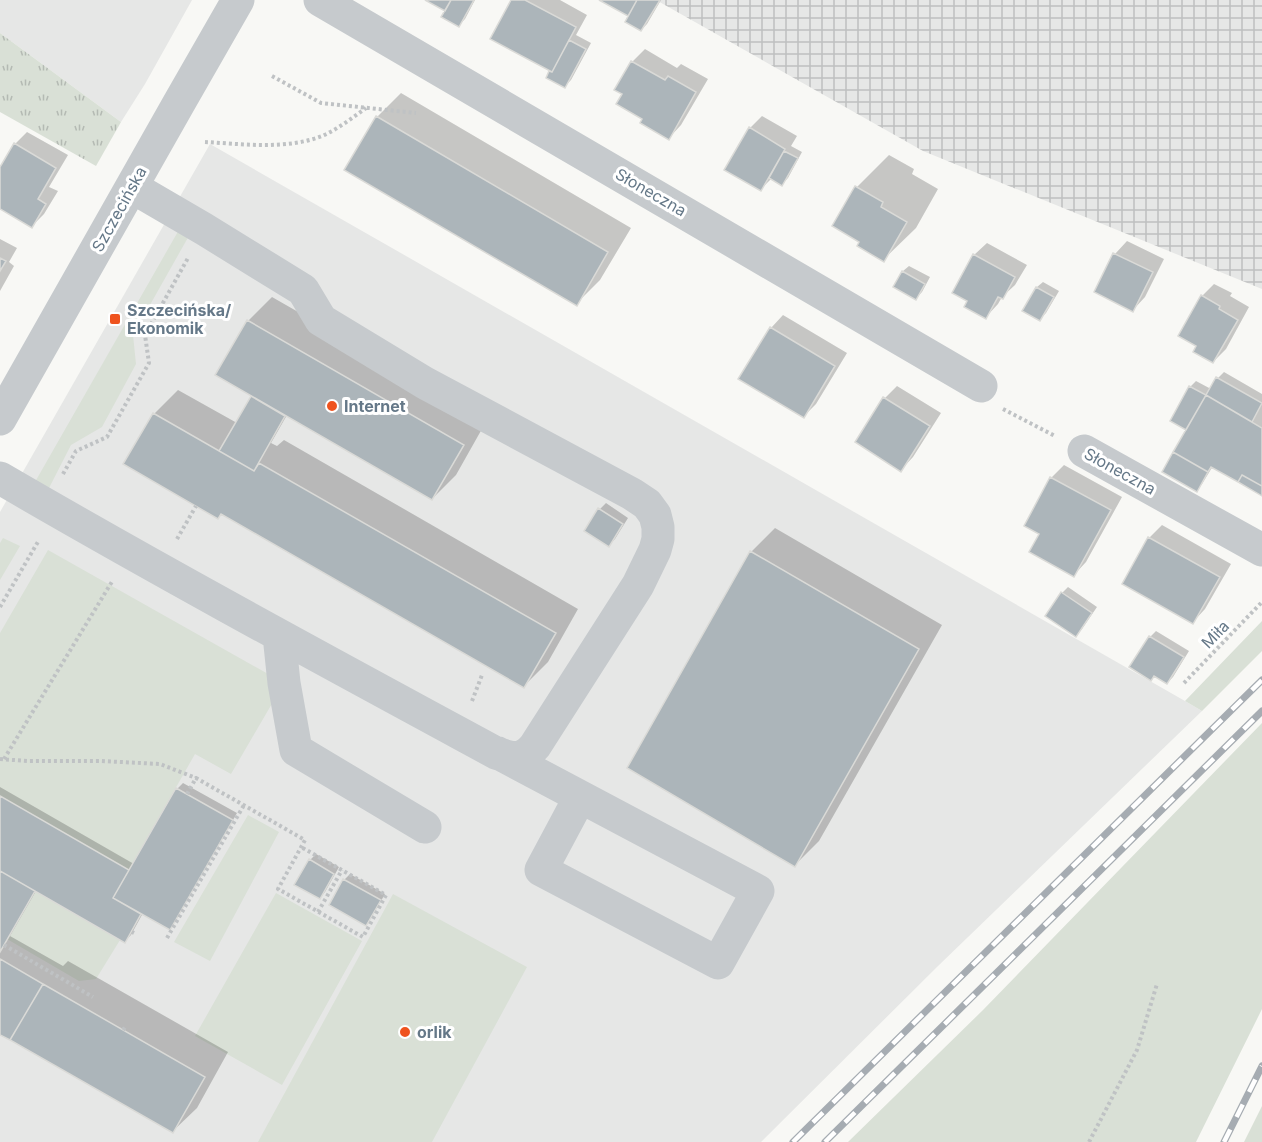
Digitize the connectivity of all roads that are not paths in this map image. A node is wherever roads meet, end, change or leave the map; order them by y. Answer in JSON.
{"nodes":[{"id":1,"x":238,"y":0,"type":"edge"},
{"id":2,"x":320,"y":0,"type":"edge"},
{"id":3,"x":132,"y":187,"type":"junction"},
{"id":4,"x":988,"y":396,"type":"road end"},
{"id":5,"x":0,"y":419,"type":"edge"},
{"id":6,"x":1084,"y":450,"type":"road end"},
{"id":7,"x":0,"y":478,"type":"edge"},
{"id":8,"x":1262,"y":550,"type":"edge"},
{"id":9,"x":279,"y":634,"type":"junction"},
{"id":10,"x":535,"y":746,"type":"junction"},
{"id":11,"x":496,"y":753,"type":"junction"},
{"id":12,"x":551,"y":781,"type":"junction"},
{"id":13,"x":580,"y":797,"type":"junction"},
{"id":14,"x":425,"y":827,"type":"dead end"}],
"edges":[{"from":1,"to":3,"type":"street","name":"Szczecińska"},
{"from":2,"to":4,"type":"street","name":"Słoneczna"},
{"from":3,"to":5,"type":"street","name":"Szczecińska"},
{"from":3,"to":10,"type":"street"},
{"from":6,"to":8,"type":"street","name":"Słoneczna"},
{"from":7,"to":9,"type":"street"},
{"from":9,"to":11,"type":"street"},
{"from":9,"to":14,"type":"street"},
{"from":10,"to":11,"type":"street"},
{"from":10,"to":12,"type":"street"},
{"from":11,"to":12,"type":"street"},
{"from":12,"to":13,"type":"street"},
{"from":13,"to":13,"type":"street"}]}
